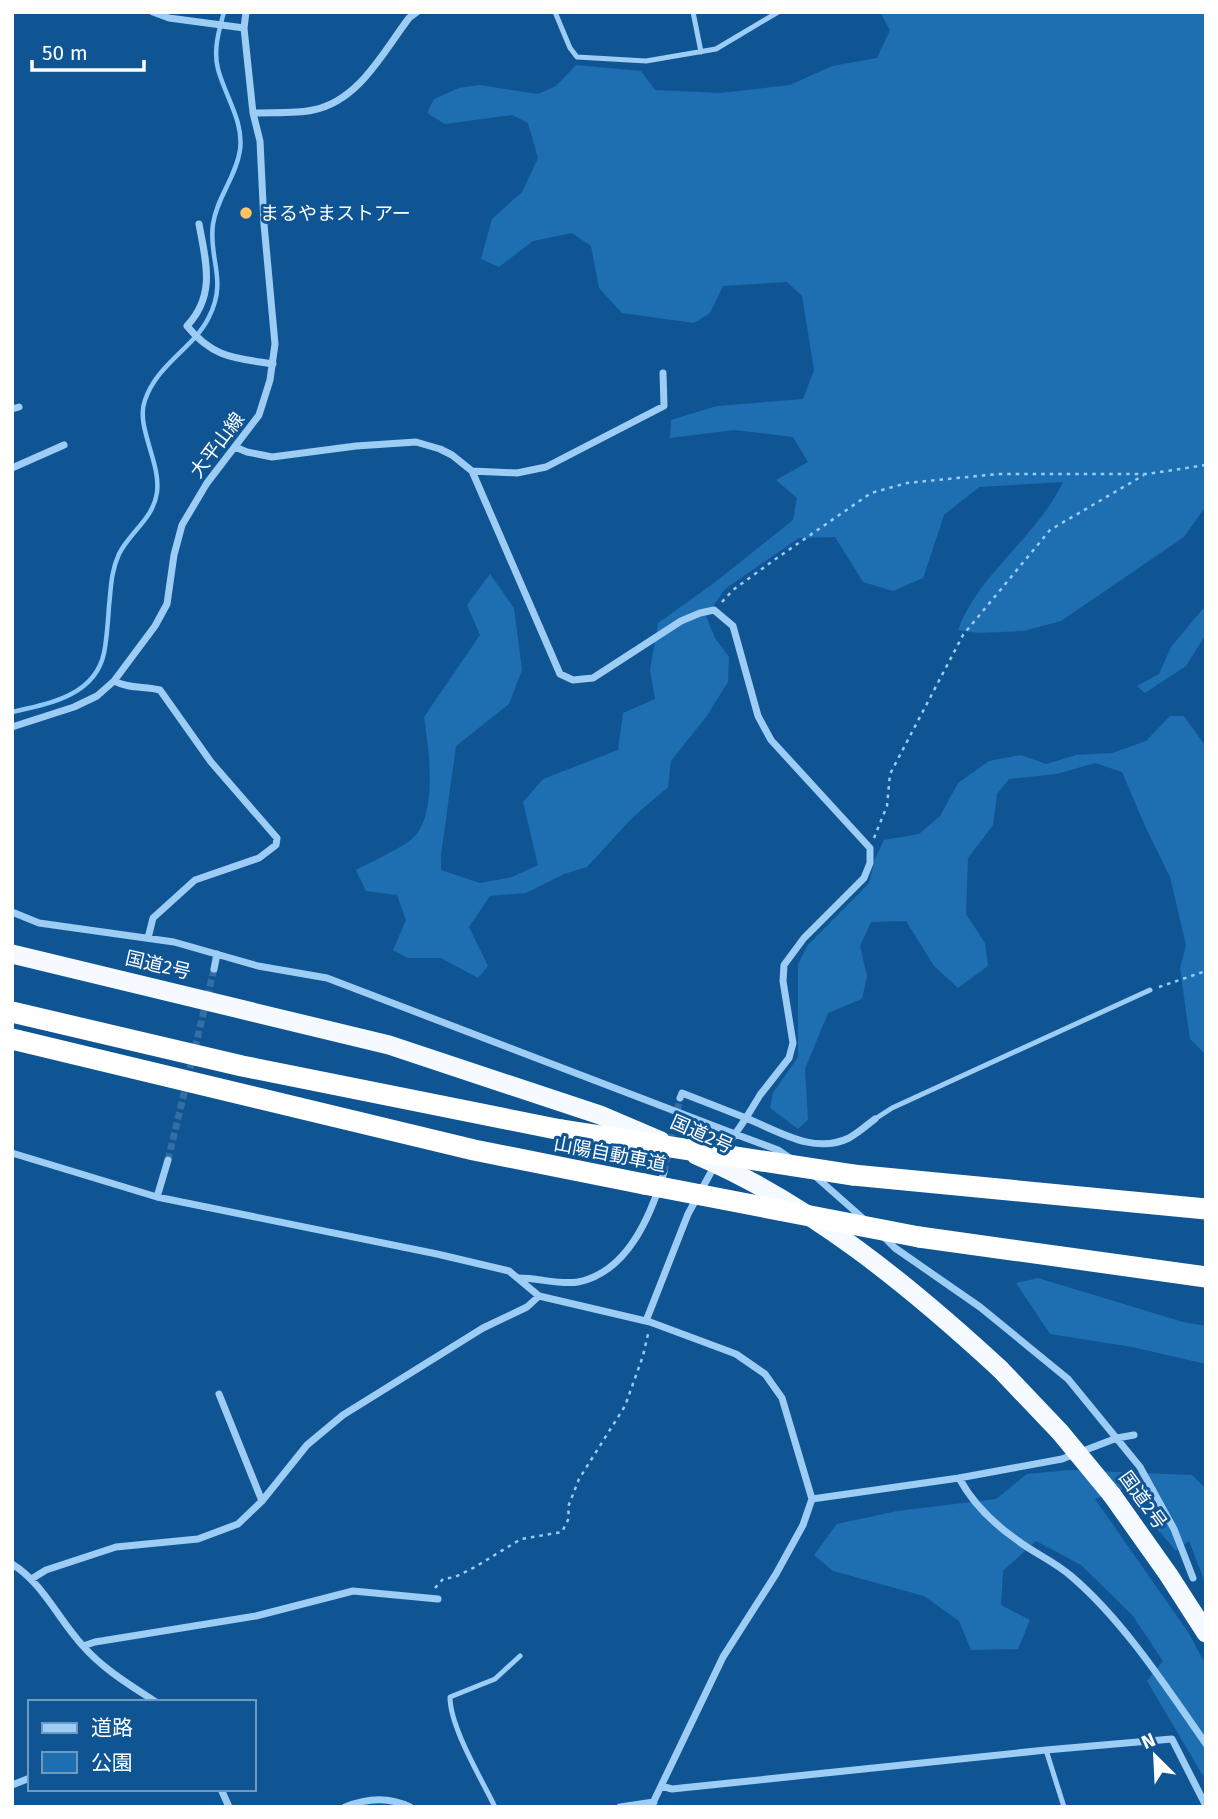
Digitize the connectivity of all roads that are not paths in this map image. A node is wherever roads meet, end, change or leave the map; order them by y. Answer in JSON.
{"nodes":[{"id":1,"x":153,"y":12,"type":"edge"},
{"id":2,"x":246,"y":12,"type":"edge"},
{"id":3,"x":416,"y":12,"type":"edge"},
{"id":4,"x":555,"y":12,"type":"edge"},
{"id":5,"x":693,"y":12,"type":"edge"},
{"id":6,"x":778,"y":12,"type":"edge"},
{"id":7,"x":244,"y":28,"type":"junction"},
{"id":8,"x":701,"y":52,"type":"junction"},
{"id":9,"x":253,"y":113,"type":"junction"},
{"id":10,"x":199,"y":224,"type":"dead end"},
{"id":11,"x":273,"y":364,"type":"junction"},
{"id":12,"x":663,"y":373,"type":"dead end"},
{"id":13,"x":64,"y":445,"type":"dead end"},
{"id":14,"x":235,"y":447,"type":"junction"},
{"id":15,"x":12,"y":468,"type":"edge"},
{"id":16,"x":471,"y":471,"type":"junction"},
{"id":17,"x":114,"y":681,"type":"junction"},
{"id":18,"x":12,"y":727,"type":"edge"},
{"id":19,"x":12,"y":912,"type":"edge"},
{"id":20,"x":148,"y":938,"type":"junction"},
{"id":21,"x":12,"y":954,"type":"edge"},
{"id":22,"x":217,"y":954,"type":"junction"},
{"id":23,"x":214,"y":969,"type":"tunnel mouth"},
{"id":24,"x":1150,"y":990,"type":"road end"},
{"id":25,"x":12,"y":1012,"type":"edge"},
{"id":26,"x":12,"y":1038,"type":"edge"},
{"id":27,"x":680,"y":1098,"type":"dead end"},
{"id":28,"x":746,"y":1118,"type":"junction"},
{"id":29,"x":875,"y":1119,"type":"joint"},
{"id":30,"x":735,"y":1134,"type":"junction"},
{"id":31,"x":12,"y":1153,"type":"edge"},
{"id":32,"x":168,"y":1160,"type":"tunnel mouth"},
{"id":33,"x":716,"y":1164,"type":"junction"},
{"id":34,"x":664,"y":1172,"type":"tunnel mouth"},
{"id":35,"x":157,"y":1197,"type":"junction"},
{"id":36,"x":1206,"y":1209,"type":"edge"},
{"id":37,"x":1206,"y":1277,"type":"edge"},
{"id":38,"x":519,"y":1278,"type":"junction"},
{"id":39,"x":539,"y":1296,"type":"junction"},
{"id":40,"x":648,"y":1322,"type":"junction"},
{"id":41,"x":219,"y":1394,"type":"dead end"},
{"id":42,"x":1134,"y":1435,"type":"dead end"},
{"id":43,"x":1117,"y":1438,"type":"junction"},
{"id":44,"x":959,"y":1478,"type":"junction"},
{"id":45,"x":812,"y":1499,"type":"junction"},
{"id":46,"x":262,"y":1501,"type":"junction"},
{"id":47,"x":12,"y":1564,"type":"edge"},
{"id":48,"x":33,"y":1578,"type":"junction"},
{"id":49,"x":1193,"y":1578,"type":"dead end"},
{"id":50,"x":434,"y":1598,"type":"road end"},
{"id":51,"x":1206,"y":1633,"type":"edge"},
{"id":52,"x":83,"y":1646,"type":"junction"},
{"id":53,"x":520,"y":1656,"type":"dead end"},
{"id":54,"x":153,"y":1700,"type":"edge"},
{"id":55,"x":1206,"y":1744,"type":"edge"},
{"id":56,"x":1046,"y":1750,"type":"junction"},
{"id":57,"x":661,"y":1786,"type":"junction"},
{"id":58,"x":222,"y":1791,"type":"edge"},
{"id":59,"x":652,"y":1804,"type":"edge"},
{"id":60,"x":1206,"y":1806,"type":"edge"},
{"id":61,"x":229,"y":1807,"type":"edge"},
{"id":62,"x":345,"y":1807,"type":"edge"},
{"id":63,"x":410,"y":1807,"type":"edge"},
{"id":64,"x":495,"y":1807,"type":"edge"},
{"id":65,"x":620,"y":1807,"type":"edge"},
{"id":66,"x":1064,"y":1807,"type":"edge"}],
"edges":[{"from":1,"to":7,"type":"street"},
{"from":2,"to":7,"type":"street","name":"大平山線"},
{"from":3,"to":9,"type":"street"},
{"from":4,"to":8,"type":"lane"},
{"from":5,"to":8,"type":"lane"},
{"from":6,"to":8,"type":"lane"},
{"from":7,"to":9,"type":"street","name":"大平山線"},
{"from":9,"to":11,"type":"street","name":"大平山線"},
{"from":10,"to":11,"type":"street"},
{"from":11,"to":14,"type":"street","name":"大平山線"},
{"from":12,"to":16,"type":"street"},
{"from":13,"to":15,"type":"street"},
{"from":14,"to":16,"type":"street"},
{"from":14,"to":17,"type":"street","name":"大平山線"},
{"from":16,"to":28,"type":"street"},
{"from":17,"to":18,"type":"street","name":"大平山線"},
{"from":17,"to":20,"type":"street"},
{"from":19,"to":20,"type":"street"},
{"from":20,"to":22,"type":"street"},
{"from":21,"to":33,"type":"highway","name":"国道2号"},
{"from":22,"to":23,"type":"street"},
{"from":22,"to":30,"type":"street"},
{"from":24,"to":29,"type":"lane"},
{"from":25,"to":36,"type":"highway","name":"山陽自動車道","bridge":true},
{"from":26,"to":37,"type":"highway","name":"山陽自動車道","bridge":true},
{"from":27,"to":28,"type":"street"},
{"from":28,"to":29,"type":"street"},
{"from":28,"to":30,"type":"street"},
{"from":30,"to":33,"type":"street"},
{"from":30,"to":43,"type":"street"},
{"from":31,"to":35,"type":"street"},
{"from":32,"to":35,"type":"street"},
{"from":33,"to":40,"type":"street"},
{"from":33,"to":51,"type":"highway","name":"国道2号","bridge":true},
{"from":34,"to":38,"type":"street"},
{"from":35,"to":38,"type":"street"},
{"from":38,"to":39,"type":"street"},
{"from":39,"to":40,"type":"street"},
{"from":39,"to":46,"type":"street"},
{"from":40,"to":45,"type":"street"},
{"from":41,"to":46,"type":"street"},
{"from":42,"to":43,"type":"street"},
{"from":43,"to":44,"type":"street"},
{"from":43,"to":49,"type":"street"},
{"from":44,"to":45,"type":"street"},
{"from":44,"to":55,"type":"street"},
{"from":45,"to":57,"type":"street"},
{"from":46,"to":48,"type":"street"},
{"from":47,"to":48,"type":"street"},
{"from":48,"to":52,"type":"street"},
{"from":50,"to":52,"type":"street"},
{"from":52,"to":54,"type":"street"},
{"from":53,"to":64,"type":"lane"},
{"from":56,"to":57,"type":"street"},
{"from":56,"to":60,"type":"street"},
{"from":56,"to":66,"type":"lane"},
{"from":57,"to":59,"type":"street"},
{"from":58,"to":61,"type":"street"},
{"from":59,"to":65,"type":"street"},
{"from":62,"to":63,"type":"street"}]}
